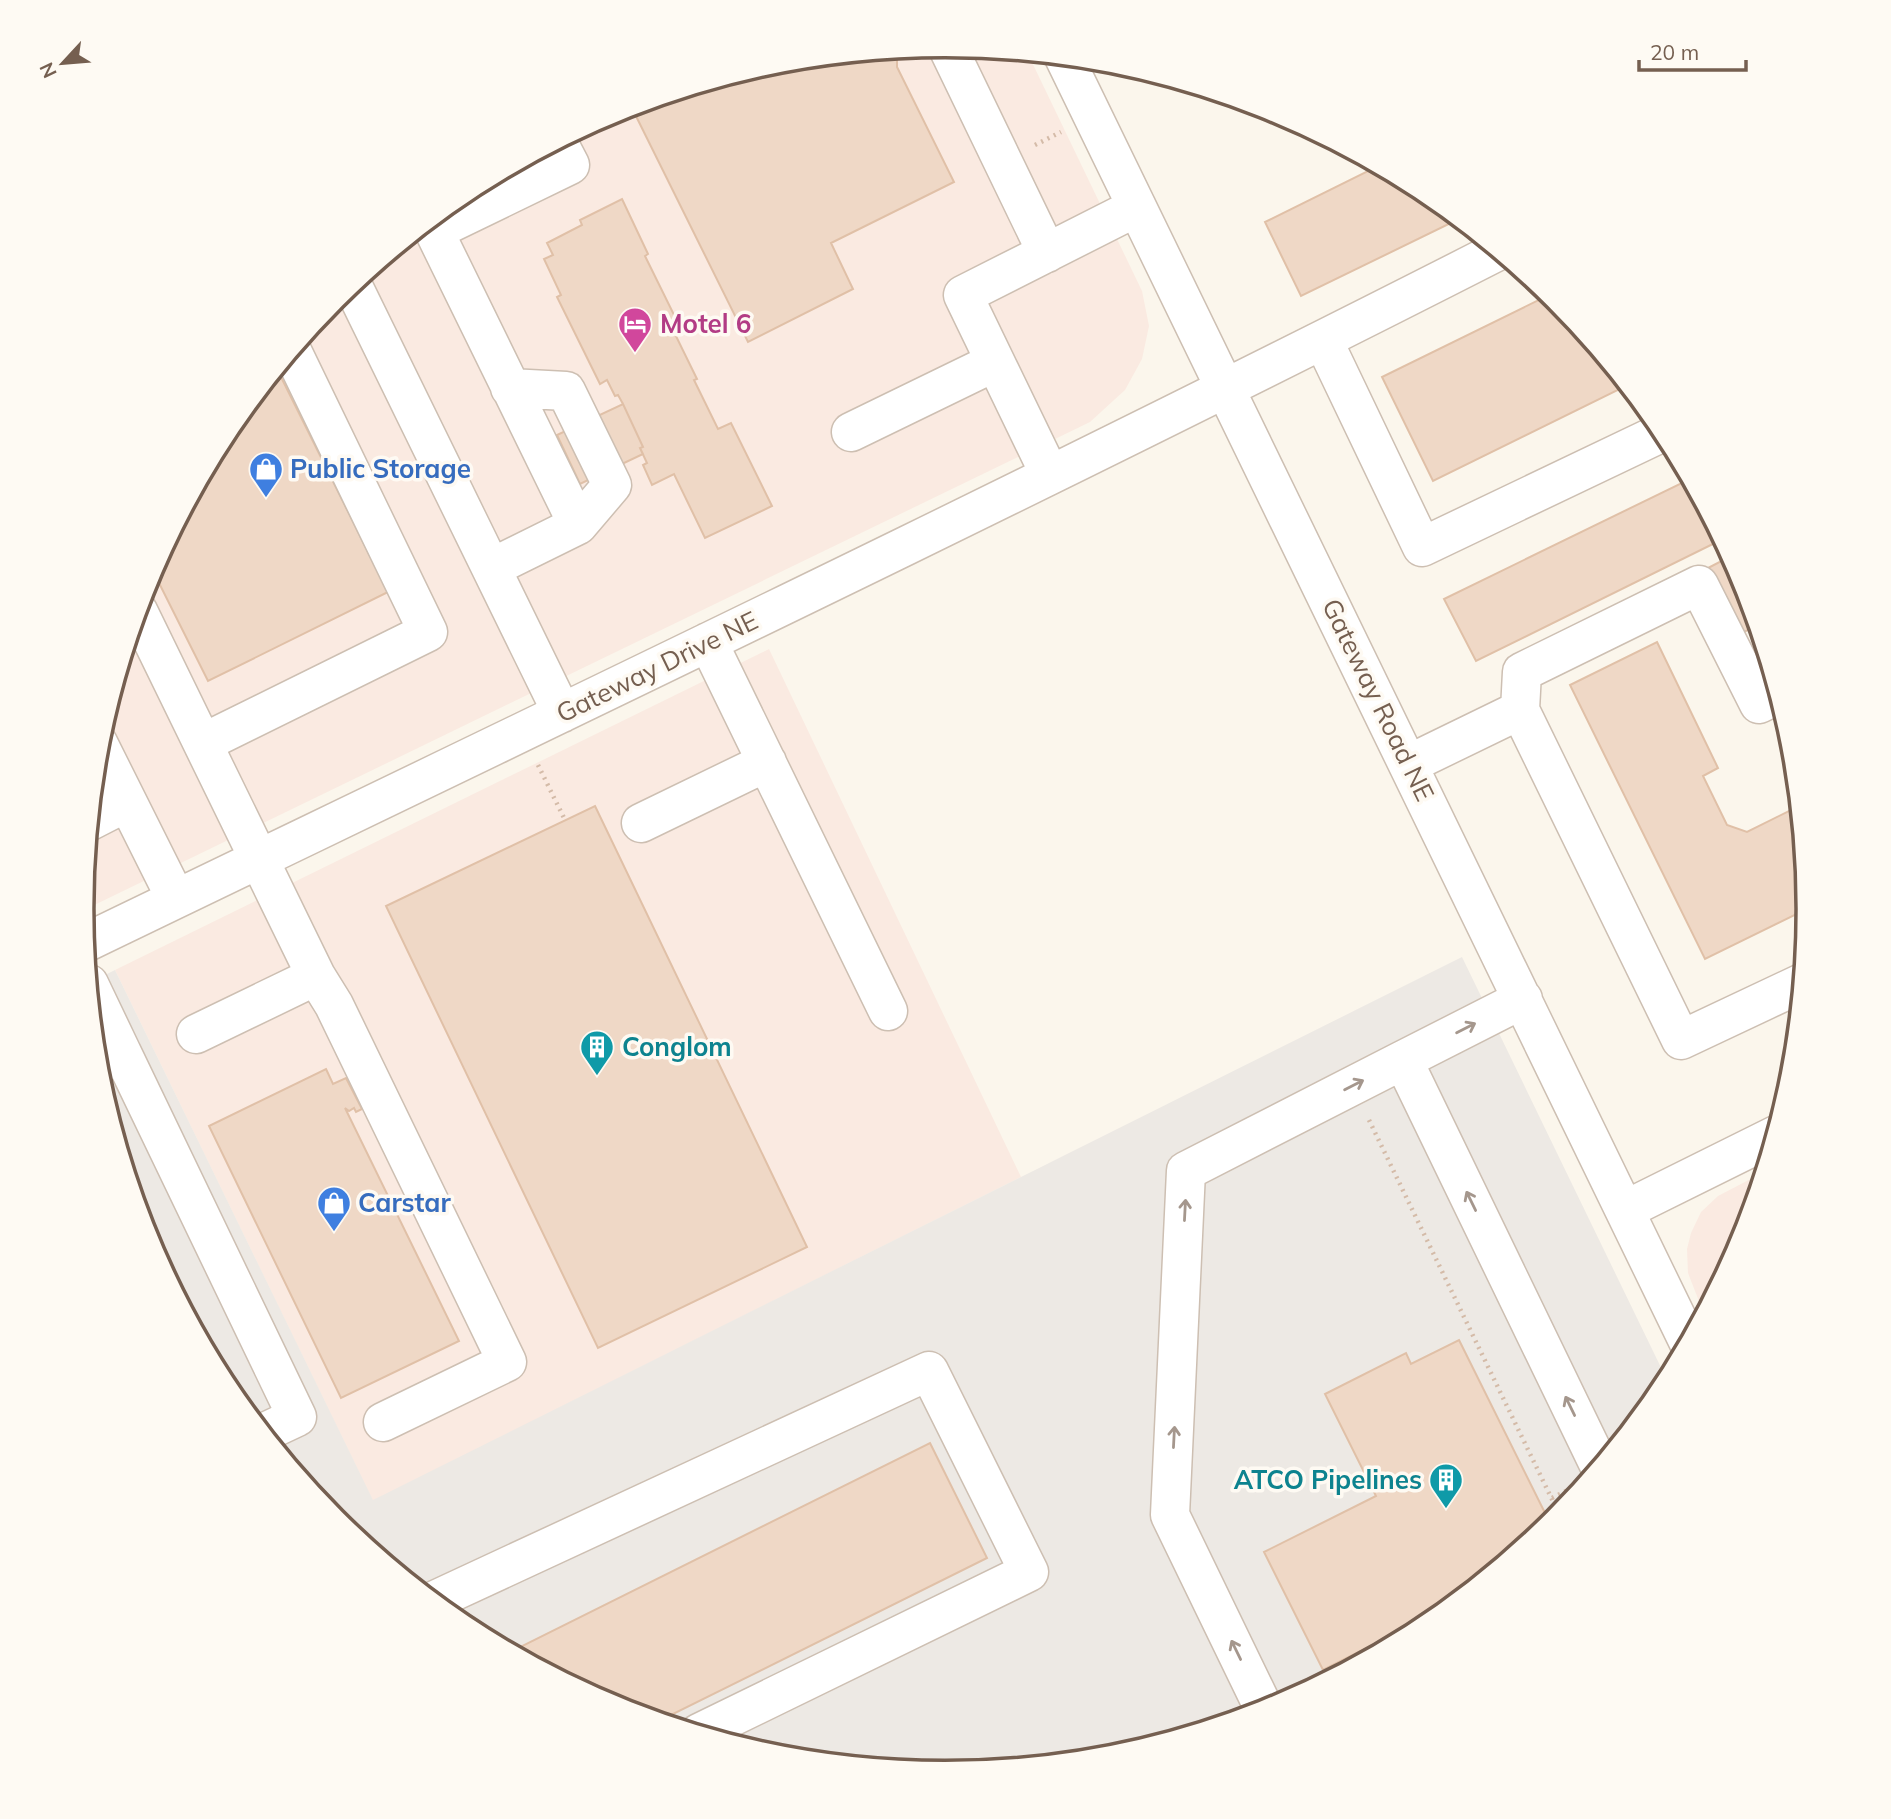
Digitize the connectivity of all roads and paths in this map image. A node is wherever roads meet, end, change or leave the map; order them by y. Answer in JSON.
{"nodes":[{"id":1,"x":953,"y":58,"type":"edge"},
{"id":2,"x":1069,"y":67,"type":"edge"},
{"id":3,"x":1093,"y":116,"type":"junction"},
{"id":4,"x":562,"y":150,"type":"edge"},
{"id":5,"x":1002,"y":161,"type":"junction"},
{"id":6,"x":1137,"y":207,"type":"junction"},
{"id":7,"x":448,"y":218,"type":"edge"},
{"id":8,"x":433,"y":230,"type":"edge"},
{"id":9,"x":1047,"y":253,"type":"junction"},
{"id":10,"x":1490,"y":255,"type":"edge"},
{"id":11,"x":357,"y":294,"type":"edge"},
{"id":12,"x":1323,"y":340,"type":"junction"},
{"id":13,"x":296,"y":359,"type":"edge"},
{"id":14,"x":995,"y":362,"type":"junction"},
{"id":15,"x":1226,"y":387,"type":"junction"},
{"id":16,"x":851,"y":432,"type":"dead end"},
{"id":17,"x":1654,"y":436,"type":"edge"},
{"id":18,"x":1049,"y":475,"type":"junction"},
{"id":19,"x":491,"y":568,"type":"junction"},
{"id":20,"x":144,"y":623,"type":"edge"},
{"id":21,"x":708,"y":642,"type":"junction"},
{"id":22,"x":1770,"y":698,"type":"edge"},
{"id":23,"x":1520,"y":710,"type":"junction"},
{"id":24,"x":562,"y":713,"type":"junction"},
{"id":25,"x":522,"y":732,"type":"junction"},
{"id":26,"x":203,"y":743,"type":"junction"},
{"id":27,"x":107,"y":761,"type":"edge"},
{"id":28,"x":767,"y":762,"type":"junction"},
{"id":29,"x":1409,"y":764,"type":"junction"},
{"id":30,"x":127,"y":802,"type":"junction"},
{"id":31,"x":99,"y":816,"type":"edge"},
{"id":32,"x":565,"y":820,"type":"dead end"},
{"id":33,"x":641,"y":823,"type":"dead end"},
{"id":34,"x":259,"y":859,"type":"junction"},
{"id":35,"x":176,"y":899,"type":"junction"},
{"id":36,"x":95,"y":938,"type":"edge"},
{"id":37,"x":316,"y":976,"type":"junction"},
{"id":38,"x":1793,"y":987,"type":"edge"},
{"id":39,"x":1523,"y":999,"type":"junction"},
{"id":40,"x":888,"y":1011,"type":"dead end"},
{"id":41,"x":196,"y":1034,"type":"dead end"},
{"id":42,"x":104,"y":1042,"type":"edge"},
{"id":43,"x":109,"y":1059,"type":"edge"},
{"id":44,"x":1403,"y":1060,"type":"junction"},
{"id":45,"x":1366,"y":1113,"type":"dead end"},
{"id":46,"x":1765,"y":1141,"type":"edge"},
{"id":47,"x":1625,"y":1210,"type":"junction"},
{"id":48,"x":1684,"y":1333,"type":"edge"},
{"id":49,"x":383,"y":1422,"type":"dead end"},
{"id":50,"x":271,"y":1429,"type":"edge"},
{"id":51,"x":1596,"y":1459,"type":"edge"},
{"id":52,"x":1555,"y":1505,"type":"edge"},
{"id":53,"x":443,"y":1597,"type":"edge"},
{"id":54,"x":1260,"y":1700,"type":"edge"},
{"id":55,"x":710,"y":1728,"type":"edge"}],
"edges":[{"from":1,"to":5,"type":"street"},
{"from":2,"to":3,"type":"street","name":"Gateway Road NE"},
{"from":3,"to":5,"type":"path"},
{"from":3,"to":6,"type":"street","name":"Gateway Road NE"},
{"from":4,"to":7,"type":"street"},
{"from":5,"to":9,"type":"street"},
{"from":6,"to":9,"type":"street"},
{"from":6,"to":15,"type":"street","name":"Gateway Road NE"},
{"from":8,"to":19,"type":"street"},
{"from":9,"to":14,"type":"street"},
{"from":10,"to":12,"type":"street","name":"Gateway Drive NE"},
{"from":11,"to":19,"type":"street"},
{"from":12,"to":15,"type":"street","name":"Gateway Drive NE"},
{"from":12,"to":17,"type":"street"},
{"from":13,"to":26,"type":"street"},
{"from":14,"to":16,"type":"street"},
{"from":14,"to":18,"type":"street"},
{"from":15,"to":18,"type":"street","name":"Gateway Drive NE"},
{"from":15,"to":29,"type":"street","name":"Gateway Road NE"},
{"from":18,"to":21,"type":"street","name":"Gateway Drive NE"},
{"from":19,"to":24,"type":"street"},
{"from":20,"to":26,"type":"street"},
{"from":21,"to":24,"type":"street","name":"Gateway Drive NE"},
{"from":21,"to":28,"type":"street"},
{"from":22,"to":23,"type":"street"},
{"from":23,"to":29,"type":"street"},
{"from":23,"to":38,"type":"street"},
{"from":24,"to":25,"type":"street","name":"Gateway Drive NE"},
{"from":25,"to":32,"type":"path"},
{"from":25,"to":34,"type":"street","name":"Gateway Drive NE"},
{"from":26,"to":34,"type":"street"},
{"from":27,"to":30,"type":"street"},
{"from":28,"to":33,"type":"street"},
{"from":28,"to":40,"type":"street"},
{"from":29,"to":39,"type":"street","name":"Gateway Road NE"},
{"from":30,"to":31,"type":"street"},
{"from":30,"to":35,"type":"street"},
{"from":34,"to":35,"type":"street","name":"Gateway Drive NE"},
{"from":34,"to":37,"type":"street"},
{"from":35,"to":36,"type":"street","name":"Gateway Drive NE"},
{"from":37,"to":41,"type":"street"},
{"from":37,"to":49,"type":"street"},
{"from":44,"to":39,"type":"street","one_way":true},
{"from":39,"to":47,"type":"street","name":"Gateway Road NE"},
{"from":42,"to":43,"type":"street"},
{"from":43,"to":50,"type":"street"},
{"from":51,"to":44,"type":"street","one_way":true},
{"from":54,"to":44,"type":"street","one_way":true},
{"from":45,"to":52,"type":"path"},
{"from":46,"to":47,"type":"street"},
{"from":47,"to":48,"type":"street","name":"Gateway Road NE"},
{"from":53,"to":55,"type":"street"}]}
